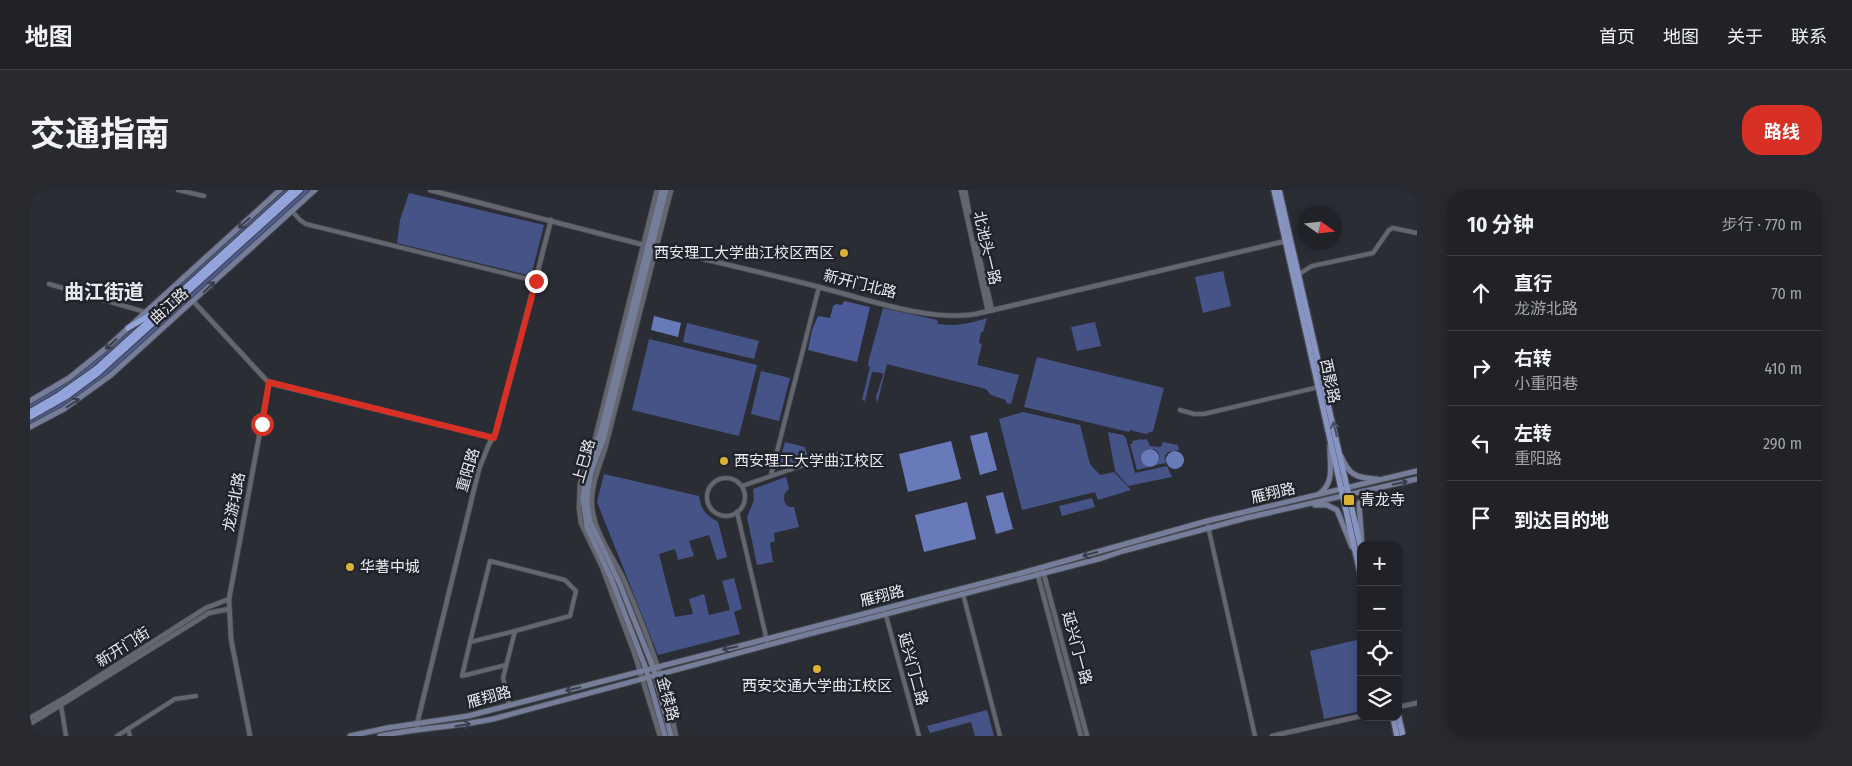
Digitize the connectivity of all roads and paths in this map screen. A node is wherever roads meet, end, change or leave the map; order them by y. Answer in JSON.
{"nodes":[{"id":1,"x":178,"y":190,"type":"edge"},
{"id":2,"x":280,"y":190,"type":"edge"},
{"id":3,"x":293,"y":190,"type":"edge"},
{"id":4,"x":300,"y":190,"type":"edge"},
{"id":5,"x":315,"y":190,"type":"edge"},
{"id":6,"x":430,"y":190,"type":"edge"},
{"id":7,"x":657,"y":190,"type":"edge"},
{"id":8,"x":662,"y":190,"type":"edge"},
{"id":9,"x":666,"y":190,"type":"edge"},
{"id":10,"x":670,"y":190,"type":"edge"},
{"id":11,"x":961,"y":190,"type":"edge"},
{"id":12,"x":965,"y":190,"type":"edge"},
{"id":13,"x":1274,"y":190,"type":"edge"},
{"id":14,"x":1279,"y":190,"type":"edge"},
{"id":15,"x":204,"y":196,"type":"dead end"},
{"id":16,"x":292,"y":211,"type":"junction"},
{"id":17,"x":551,"y":220,"type":"junction"},
{"id":18,"x":1417,"y":234,"type":"edge"},
{"id":19,"x":1286,"y":241,"type":"junction"},
{"id":20,"x":650,"y":246,"type":"junction"},
{"id":21,"x":1299,"y":274,"type":"junction"},
{"id":22,"x":536,"y":281,"type":"junction"},
{"id":23,"x":49,"y":284,"type":"dead end"},
{"id":24,"x":819,"y":287,"type":"junction"},
{"id":25,"x":193,"y":301,"type":"junction"},
{"id":26,"x":168,"y":305,"type":"junction"},
{"id":27,"x":990,"y":311,"type":"junction"},
{"id":28,"x":145,"y":312,"type":"junction"},
{"id":29,"x":128,"y":328,"type":"junction"},
{"id":30,"x":269,"y":382,"type":"junction"},
{"id":31,"x":1319,"y":387,"type":"junction"},
{"id":32,"x":30,"y":401,"type":"edge"},
{"id":33,"x":1180,"y":410,"type":"dead end"},
{"id":34,"x":30,"y":412,"type":"edge"},
{"id":35,"x":30,"y":417,"type":"edge"},
{"id":36,"x":30,"y":427,"type":"edge"},
{"id":37,"x":494,"y":438,"type":"junction"},
{"id":38,"x":1330,"y":442,"type":"junction"},
{"id":39,"x":1340,"y":451,"type":"junction"},
{"id":40,"x":836,"y":454,"type":"dead end"},
{"id":41,"x":1417,"y":471,"type":"edge"},
{"id":42,"x":771,"y":475,"type":"junction"},
{"id":43,"x":1385,"y":479,"type":"junction"},
{"id":44,"x":1417,"y":479,"type":"edge"},
{"id":45,"x":742,"y":486,"type":"junction"},
{"id":46,"x":1378,"y":488,"type":"junction"},
{"id":47,"x":1349,"y":491,"type":"junction"},
{"id":48,"x":1342,"y":493,"type":"junction"},
{"id":49,"x":1314,"y":497,"type":"junction"},
{"id":50,"x":1297,"y":506,"type":"junction"},
{"id":51,"x":737,"y":512,"type":"junction"},
{"id":52,"x":1207,"y":521,"type":"junction"},
{"id":53,"x":1208,"y":528,"type":"junction"},
{"id":54,"x":1359,"y":541,"type":"edge"},
{"id":55,"x":1362,"y":541,"type":"edge"},
{"id":56,"x":1355,"y":554,"type":"junction"},
{"id":57,"x":1357,"y":562,"type":"edge"},
{"id":58,"x":1042,"y":567,"type":"junction"},
{"id":59,"x":1036,"y":568,"type":"junction"},
{"id":60,"x":1044,"y":574,"type":"junction"},
{"id":61,"x":1038,"y":575,"type":"junction"},
{"id":62,"x":963,"y":594,"type":"junction"},
{"id":63,"x":229,"y":599,"type":"junction"},
{"id":64,"x":230,"y":609,"type":"junction"},
{"id":65,"x":882,"y":609,"type":"junction"},
{"id":66,"x":886,"y":614,"type":"junction"},
{"id":67,"x":515,"y":631,"type":"junction"},
{"id":68,"x":470,"y":642,"type":"junction"},
{"id":69,"x":767,"y":642,"type":"junction"},
{"id":70,"x":506,"y":666,"type":"junction"},
{"id":71,"x":655,"y":667,"type":"junction"},
{"id":72,"x":643,"y":670,"type":"junction"},
{"id":73,"x":658,"y":675,"type":"junction"},
{"id":74,"x":646,"y":678,"type":"junction"},
{"id":75,"x":196,"y":696,"type":"dead end"},
{"id":76,"x":1417,"y":703,"type":"edge"},
{"id":77,"x":61,"y":705,"type":"junction"},
{"id":78,"x":509,"y":705,"type":"junction"},
{"id":79,"x":1402,"y":707,"type":"edge"},
{"id":80,"x":1357,"y":717,"type":"edge"},
{"id":81,"x":30,"y":718,"type":"edge"},
{"id":82,"x":1394,"y":721,"type":"edge"},
{"id":83,"x":1400,"y":721,"type":"edge"},
{"id":84,"x":30,"y":724,"type":"edge"},
{"id":85,"x":418,"y":727,"type":"junction"},
{"id":86,"x":128,"y":729,"type":"junction"},
{"id":87,"x":66,"y":736,"type":"edge"},
{"id":88,"x":117,"y":736,"type":"edge"},
{"id":89,"x":130,"y":736,"type":"edge"},
{"id":90,"x":250,"y":736,"type":"edge"},
{"id":91,"x":350,"y":736,"type":"edge"},
{"id":92,"x":380,"y":736,"type":"edge"},
{"id":93,"x":420,"y":736,"type":"edge"},
{"id":94,"x":660,"y":736,"type":"edge"},
{"id":95,"x":665,"y":736,"type":"edge"},
{"id":96,"x":671,"y":736,"type":"edge"},
{"id":97,"x":676,"y":736,"type":"edge"},
{"id":98,"x":919,"y":736,"type":"edge"},
{"id":99,"x":1000,"y":736,"type":"edge"},
{"id":100,"x":1081,"y":736,"type":"edge"},
{"id":101,"x":1087,"y":736,"type":"edge"},
{"id":102,"x":1255,"y":736,"type":"edge"},
{"id":103,"x":1272,"y":736,"type":"edge"},
{"id":104,"x":1398,"y":736,"type":"edge"},
{"id":105,"x":1403,"y":736,"type":"edge"}],
"edges":[{"from":1,"to":15,"type":"street"},
{"from":2,"to":28,"type":"main road","name":"曲江路","one_way":true},
{"from":3,"to":26,"type":"highway","name":"曲江路"},
{"from":4,"to":35,"type":"highway","name":"曲江路"},
{"from":5,"to":16,"type":"main road","name":"曲江路"},
{"from":6,"to":17,"type":"street","name":"新开门北路"},
{"from":7,"to":20,"type":"street"},
{"from":8,"to":20,"type":"main road"},
{"from":9,"to":20,"type":"main road"},
{"from":10,"to":20,"type":"street"},
{"from":11,"to":27,"type":"street","name":"北池头一路"},
{"from":12,"to":27,"type":"street","name":"北池头一路"},
{"from":13,"to":19,"type":"main road","name":"西影路"},
{"from":14,"to":21,"type":"main road","name":"西影路"},
{"from":16,"to":22,"type":"street"},
{"from":25,"to":16,"type":"main road","name":"曲江路","one_way":true},
{"from":17,"to":20,"type":"street","name":"新开门北路"},
{"from":17,"to":22,"type":"street","name":"重阳路"},
{"from":18,"to":21,"type":"street"},
{"from":19,"to":27,"type":"street","name":"新开门北路"},
{"from":19,"to":31,"type":"main road","name":"西影路"},
{"from":20,"to":24,"type":"street","name":"新开门北路"},
{"from":20,"to":71,"type":"main road","name":"上巳路"},
{"from":20,"to":72,"type":"main road","name":"上巳路"},
{"from":39,"to":21,"type":"main road","name":"西影路","one_way":true},
{"from":22,"to":37,"type":"street","name":"重阳路"},
{"from":23,"to":28,"type":"street"},
{"from":24,"to":27,"type":"street","name":"新开门北路"},
{"from":24,"to":42,"type":"street"},
{"from":25,"to":30,"type":"street"},
{"from":36,"to":25,"type":"main road","name":"曲江路","one_way":true},
{"from":26,"to":29,"type":"highway"},
{"from":26,"to":34,"type":"highway","name":"曲江路"},
{"from":28,"to":29,"type":"main road","name":"曲江路"},
{"from":29,"to":32,"type":"main road","name":"曲江路","one_way":true},
{"from":30,"to":37,"type":"street"},
{"from":30,"to":63,"type":"street","name":"龙游北路"},
{"from":31,"to":33,"type":"street"},
{"from":31,"to":38,"type":"main road","name":"西影路"},
{"from":37,"to":85,"type":"street","name":"重阳路"},
{"from":38,"to":48,"type":"main road","name":"西影路"},
{"from":38,"to":49,"type":"main road"},
{"from":39,"to":43,"type":"main road"},
{"from":39,"to":47,"type":"main road","name":"西影路"},
{"from":40,"to":42,"type":"street"},
{"from":41,"to":43,"type":"main road","name":"雁翔路"},
{"from":42,"to":45,"type":"street"},
{"from":43,"to":47,"type":"main road","name":"雁翔路"},
{"from":46,"to":44,"type":"main road","name":"雁翔路","one_way":true},
{"from":45,"to":51,"type":"street"},
{"from":45,"to":51,"type":"street"},
{"from":46,"to":47,"type":"main road","name":"雁翔路"},
{"from":46,"to":55,"type":"main road"},
{"from":47,"to":48,"type":"main road","name":"雁翔路"},
{"from":47,"to":54,"type":"main road","name":"西影路"},
{"from":48,"to":49,"type":"main road","name":"雁翔路"},
{"from":48,"to":50,"type":"main road","name":"雁翔路"},
{"from":48,"to":56,"type":"main road","name":"西影路"},
{"from":49,"to":52,"type":"main road","name":"雁翔路"},
{"from":50,"to":53,"type":"main road","name":"雁翔路"},
{"from":50,"to":56,"type":"main road"},
{"from":51,"to":69,"type":"street"},
{"from":52,"to":53,"type":"street"},
{"from":52,"to":58,"type":"main road","name":"雁翔路","one_way":true},
{"from":53,"to":60,"type":"main road","name":"雁翔路"},
{"from":53,"to":102,"type":"street"},
{"from":56,"to":57,"type":"main road","name":"西影路"},
{"from":58,"to":59,"type":"main road","name":"雁翔路"},
{"from":58,"to":60,"type":"street","name":"延兴门一路"},
{"from":59,"to":61,"type":"street","name":"延兴门一路"},
{"from":59,"to":65,"type":"main road","name":"雁翔路"},
{"from":60,"to":61,"type":"main road","name":"雁翔路"},
{"from":60,"to":101,"type":"street","name":"延兴门一路"},
{"from":61,"to":62,"type":"main road","name":"雁翔路"},
{"from":61,"to":100,"type":"street","name":"延兴门一路"},
{"from":62,"to":66,"type":"main road","name":"雁翔路"},
{"from":62,"to":99,"type":"street"},
{"from":63,"to":64,"type":"street","name":"龙游北路"},
{"from":63,"to":81,"type":"street","name":"新开门街"},
{"from":64,"to":77,"type":"street","name":"新开门街"},
{"from":64,"to":90,"type":"street","name":"龙游北路"},
{"from":65,"to":66,"type":"street","name":"延兴门二路"},
{"from":65,"to":69,"type":"main road","name":"雁翔路"},
{"from":66,"to":69,"type":"main road","name":"雁翔路"},
{"from":66,"to":98,"type":"street","name":"延兴门二路"},
{"from":67,"to":68,"type":"street"},
{"from":67,"to":68,"type":"street"},
{"from":67,"to":70,"type":"street"},
{"from":68,"to":70,"type":"street"},
{"from":69,"to":71,"type":"main road","name":"雁翔路","one_way":true},
{"from":69,"to":73,"type":"main road","name":"雁翔路"},
{"from":70,"to":78,"type":"street"},
{"from":71,"to":72,"type":"main road","name":"雁翔路"},
{"from":71,"to":73,"type":"main road","name":"上巳路"},
{"from":72,"to":74,"type":"main road","name":"金犊路"},
{"from":72,"to":78,"type":"main road","name":"雁翔路","one_way":true},
{"from":73,"to":74,"type":"main road","name":"雁翔路"},
{"from":73,"to":96,"type":"main road","name":"金犊路"},
{"from":73,"to":97,"type":"street"},
{"from":85,"to":74,"type":"main road","name":"雁翔路","one_way":true},
{"from":74,"to":94,"type":"street"},
{"from":74,"to":95,"type":"main road","name":"金犊路"},
{"from":75,"to":86,"type":"street"},
{"from":76,"to":79,"type":"street"},
{"from":77,"to":84,"type":"street","name":"新开门街"},
{"from":77,"to":87,"type":"street"},
{"from":78,"to":85,"type":"main road","name":"雁翔路"},
{"from":80,"to":103,"type":"street"},
{"from":82,"to":104,"type":"main road"},
{"from":83,"to":105,"type":"main road"},
{"from":85,"to":91,"type":"main road","name":"雁翔路"},
{"from":85,"to":92,"type":"main road","name":"雁翔路"},
{"from":85,"to":93,"type":"street"},
{"from":86,"to":88,"type":"street"},
{"from":86,"to":89,"type":"street"}]}
